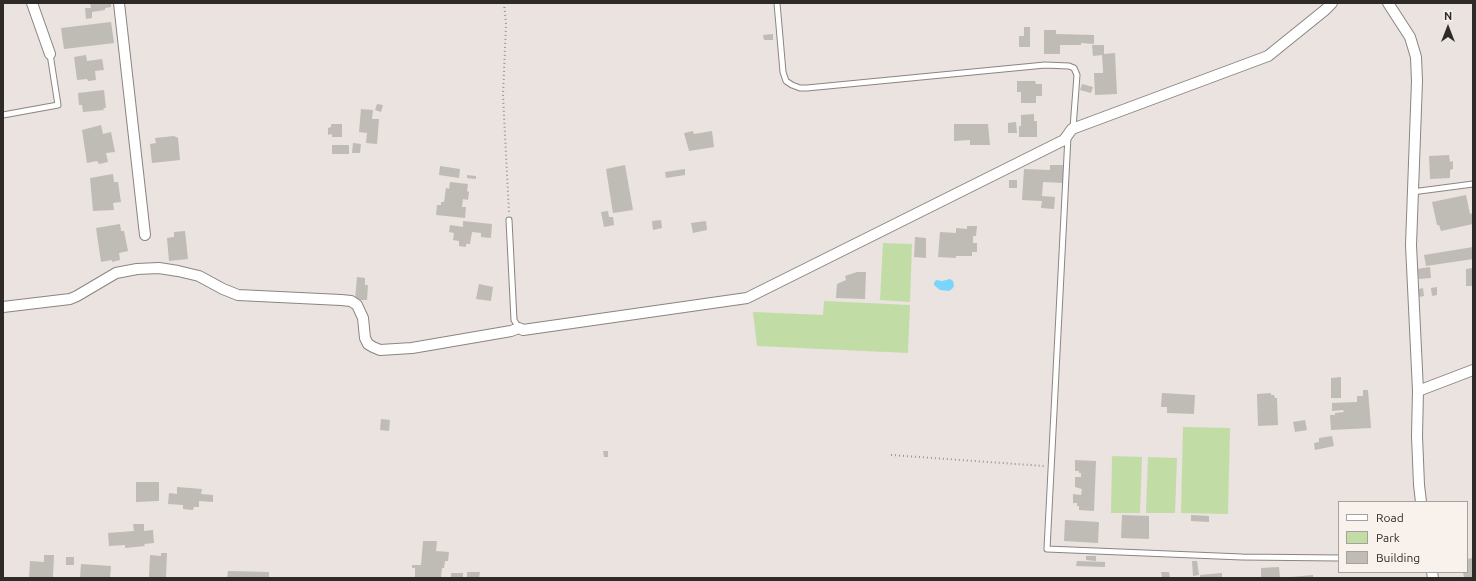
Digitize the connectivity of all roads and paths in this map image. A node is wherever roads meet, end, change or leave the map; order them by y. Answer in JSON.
{"nodes":[{"id":1,"x":32,"y":3,"type":"edge"},
{"id":2,"x":119,"y":3,"type":"edge"},
{"id":3,"x":504,"y":3,"type":"edge"},
{"id":4,"x":777,"y":3,"type":"edge"},
{"id":5,"x":1332,"y":3,"type":"edge"},
{"id":6,"x":1388,"y":3,"type":"edge"},
{"id":7,"x":50,"y":54,"type":"joint"},
{"id":8,"x":3,"y":115,"type":"edge"},
{"id":9,"x":1070,"y":132,"type":"junction"},
{"id":10,"x":1473,"y":184,"type":"edge"},
{"id":11,"x":1412,"y":192,"type":"junction"},
{"id":12,"x":509,"y":220,"type":"joint"},
{"id":13,"x":145,"y":235,"type":"dead end"},
{"id":14,"x":3,"y":307,"type":"edge"},
{"id":15,"x":519,"y":328,"type":"junction"},
{"id":16,"x":1473,"y":370,"type":"edge"},
{"id":17,"x":1418,"y":391,"type":"junction"},
{"id":18,"x":891,"y":455,"type":"dead end"},
{"id":19,"x":1051,"y":467,"type":"junction"},
{"id":20,"x":1421,"y":501,"type":"edge"},
{"id":21,"x":1338,"y":558,"type":"edge"}],
"edges":[{"from":1,"to":7,"type":"street"},
{"from":2,"to":13,"type":"street"},
{"from":3,"to":12,"type":"path"},
{"from":4,"to":9,"type":"lane"},
{"from":5,"to":9,"type":"street"},
{"from":6,"to":11,"type":"street"},
{"from":7,"to":8,"type":"lane"},
{"from":9,"to":15,"type":"street"},
{"from":9,"to":19,"type":"lane"},
{"from":10,"to":11,"type":"lane"},
{"from":11,"to":17,"type":"street"},
{"from":12,"to":15,"type":"lane"},
{"from":14,"to":15,"type":"street"},
{"from":16,"to":17,"type":"street"},
{"from":17,"to":20,"type":"street"},
{"from":18,"to":19,"type":"path"},
{"from":19,"to":21,"type":"lane"}]}
